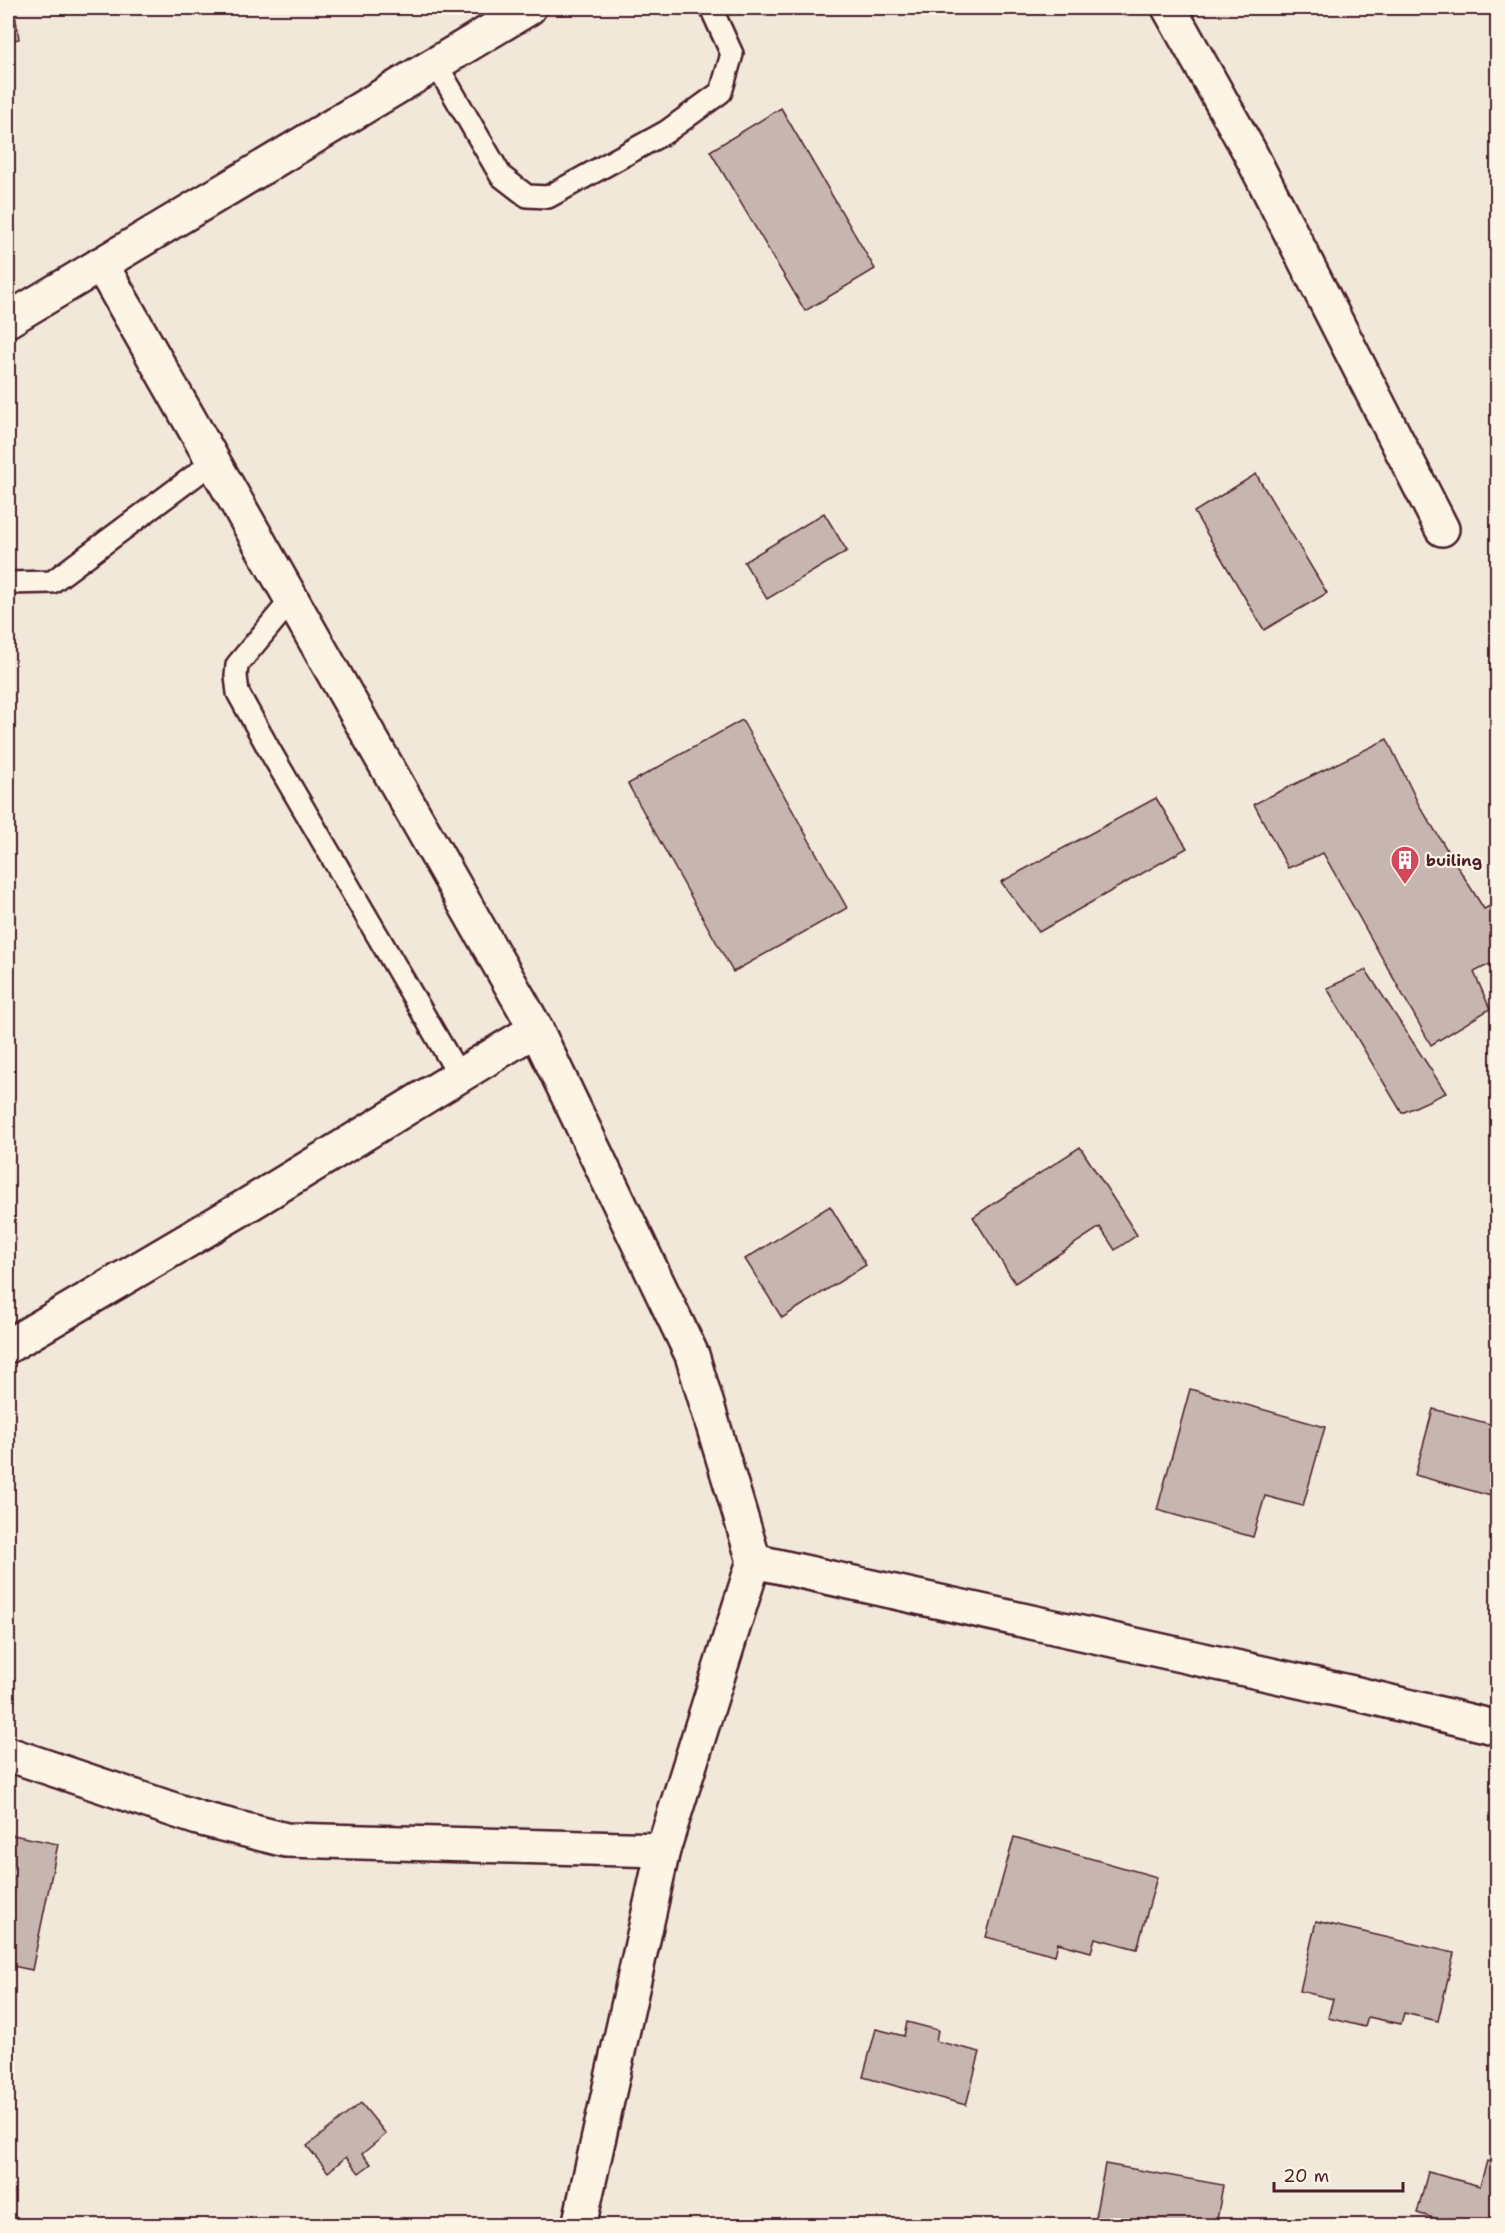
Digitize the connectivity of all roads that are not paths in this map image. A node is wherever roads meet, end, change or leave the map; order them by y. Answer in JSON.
{"nodes":[{"id":1,"x":529,"y":8,"type":"edge"},
{"id":2,"x":711,"y":8,"type":"edge"},
{"id":3,"x":1169,"y":8,"type":"edge"},
{"id":4,"x":436,"y":64,"type":"junction"},
{"id":5,"x":100,"y":264,"type":"junction"},
{"id":6,"x":8,"y":320,"type":"edge"},
{"id":7,"x":213,"y":462,"type":"junction"},
{"id":8,"x":1442,"y":529,"type":"dead end"},
{"id":9,"x":8,"y":583,"type":"edge"},
{"id":10,"x":292,"y":599,"type":"junction"},
{"id":11,"x":536,"y":1029,"type":"junction"},
{"id":12,"x":460,"y":1077,"type":"junction"},
{"id":13,"x":8,"y":1346,"type":"edge"},
{"id":14,"x":754,"y":1561,"type":"junction"},
{"id":15,"x":1497,"y":1728,"type":"edge"},
{"id":16,"x":8,"y":1754,"type":"edge"},
{"id":17,"x":663,"y":1850,"type":"junction"},
{"id":18,"x":579,"y":2226,"type":"edge"}],
"edges":[{"from":1,"to":4,"type":"street"},
{"from":2,"to":4,"type":"lane"},
{"from":3,"to":8,"type":"street"},
{"from":4,"to":5,"type":"street"},
{"from":5,"to":6,"type":"street"},
{"from":5,"to":7,"type":"street"},
{"from":7,"to":9,"type":"lane"},
{"from":7,"to":10,"type":"street"},
{"from":10,"to":11,"type":"street"},
{"from":10,"to":12,"type":"lane"},
{"from":11,"to":12,"type":"street"},
{"from":11,"to":14,"type":"street"},
{"from":12,"to":13,"type":"street"},
{"from":14,"to":15,"type":"street"},
{"from":14,"to":17,"type":"street"},
{"from":16,"to":17,"type":"street"},
{"from":17,"to":18,"type":"street"}]}
